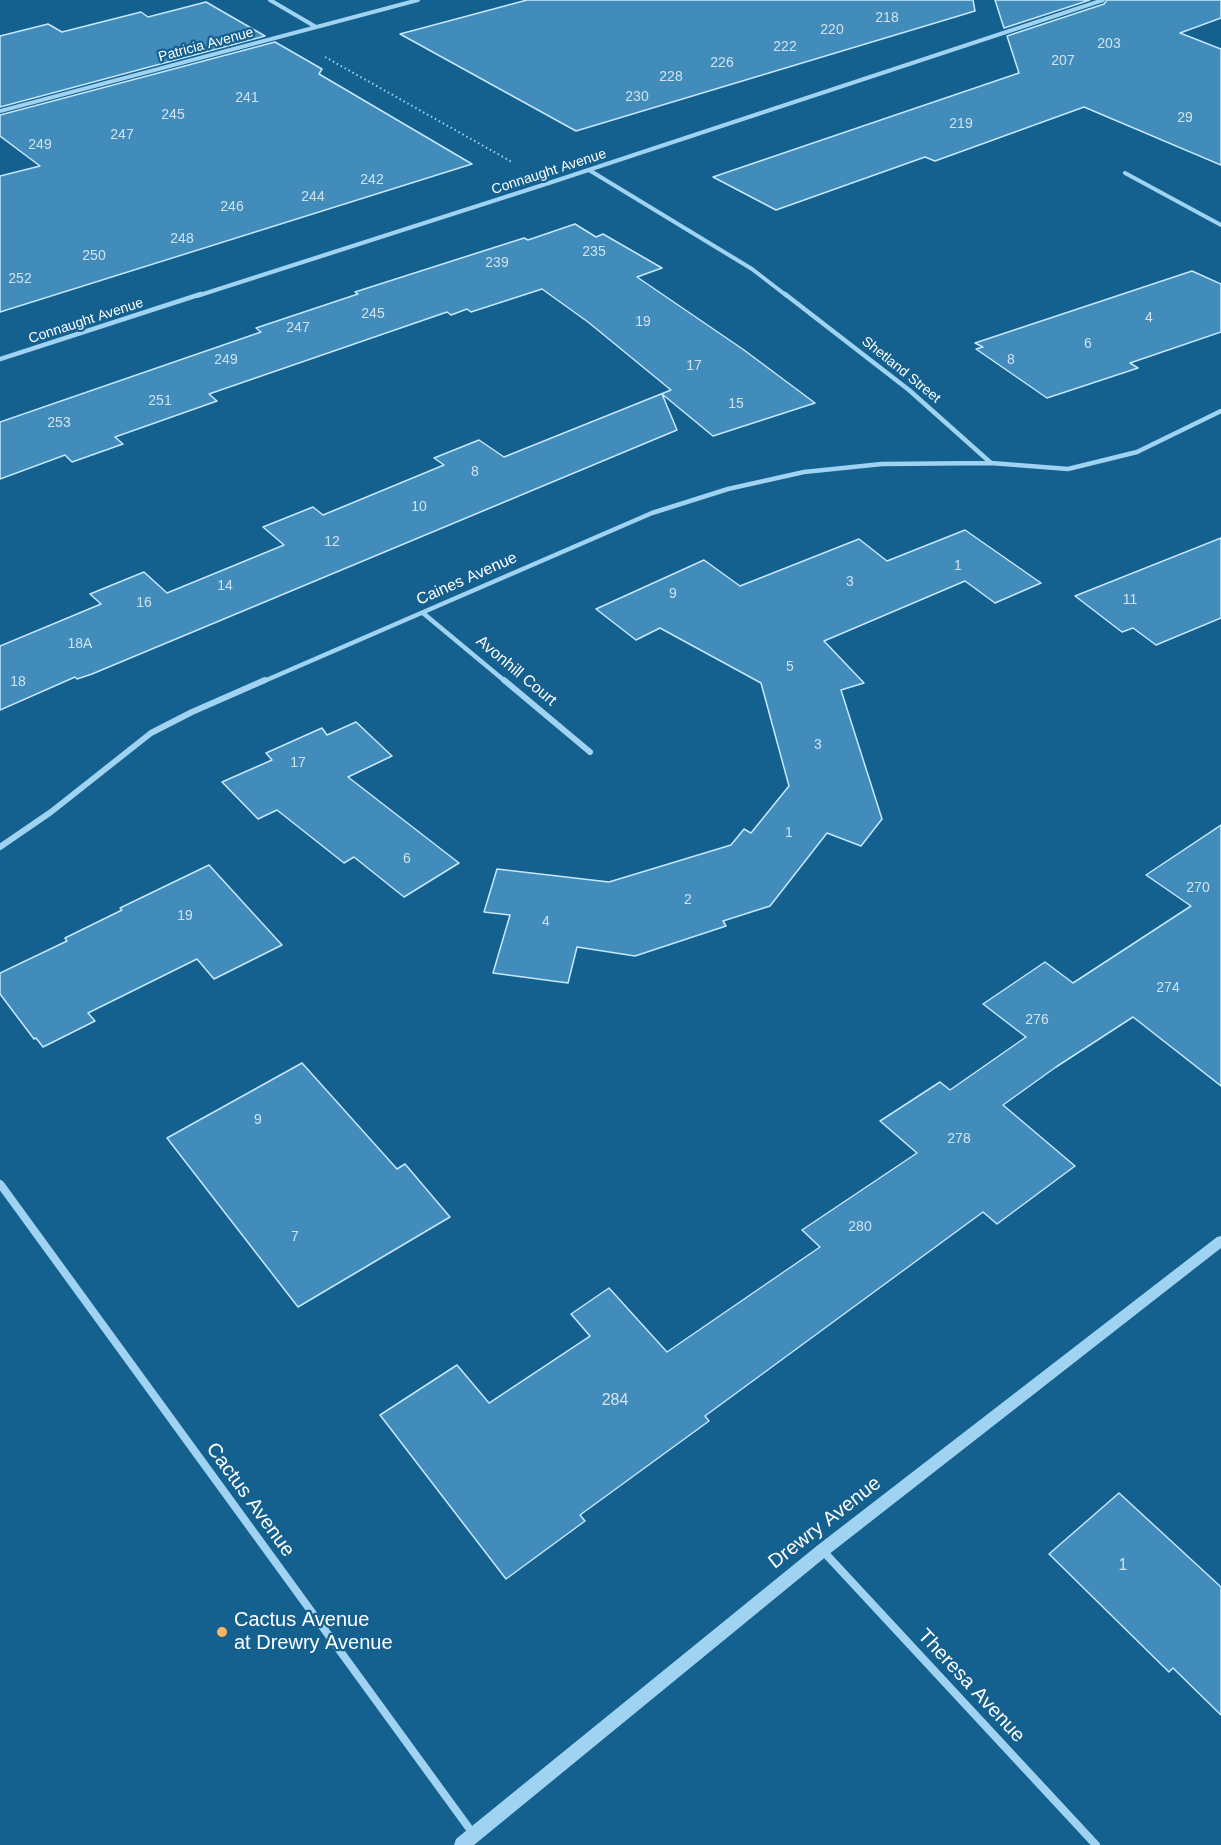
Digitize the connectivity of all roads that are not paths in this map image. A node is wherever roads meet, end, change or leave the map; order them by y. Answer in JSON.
{"nodes":[{"id":1,"x":270,"y":0,"type":"edge"},
{"id":2,"x":418,"y":0,"type":"edge"},
{"id":3,"x":1103,"y":0,"type":"edge"},
{"id":4,"x":316,"y":27,"type":"junction"},
{"id":5,"x":0,"y":111,"type":"edge"},
{"id":6,"x":589,"y":170,"type":"junction"},
{"id":7,"x":1125,"y":173,"type":"dead end"},
{"id":8,"x":1221,"y":225,"type":"edge"},
{"id":9,"x":0,"y":359,"type":"edge"},
{"id":10,"x":1221,"y":411,"type":"edge"},
{"id":11,"x":991,"y":463,"type":"junction"},
{"id":12,"x":423,"y":613,"type":"junction"},
{"id":13,"x":590,"y":752,"type":"dead end"},
{"id":14,"x":0,"y":847,"type":"edge"},
{"id":15,"x":0,"y":1183,"type":"edge"},
{"id":16,"x":1221,"y":1241,"type":"edge"},
{"id":17,"x":823,"y":1550,"type":"junction"},
{"id":18,"x":468,"y":1840,"type":"edge"},
{"id":19,"x":1096,"y":1845,"type":"edge"}],
"edges":[{"from":1,"to":4,"type":"street"},
{"from":2,"to":4,"type":"street","name":"Patricia Avenue"},
{"from":3,"to":6,"type":"street","name":"Connaught Avenue"},
{"from":4,"to":5,"type":"street","name":"Patricia Avenue"},
{"from":6,"to":9,"type":"street","name":"Connaught Avenue"},
{"from":6,"to":11,"type":"street","name":"Shetland Street"},
{"from":7,"to":8,"type":"street"},
{"from":10,"to":11,"type":"street"},
{"from":11,"to":12,"type":"street","name":"Caines Avenue"},
{"from":12,"to":13,"type":"street","name":"Avonhill Court"},
{"from":12,"to":14,"type":"street","name":"Caines Avenue"},
{"from":15,"to":18,"type":"street","name":"Cactus Avenue"},
{"from":16,"to":17,"type":"street","name":"Drewry Avenue"},
{"from":17,"to":18,"type":"street","name":"Drewry Avenue"},
{"from":17,"to":19,"type":"street","name":"Theresa Avenue"}]}
